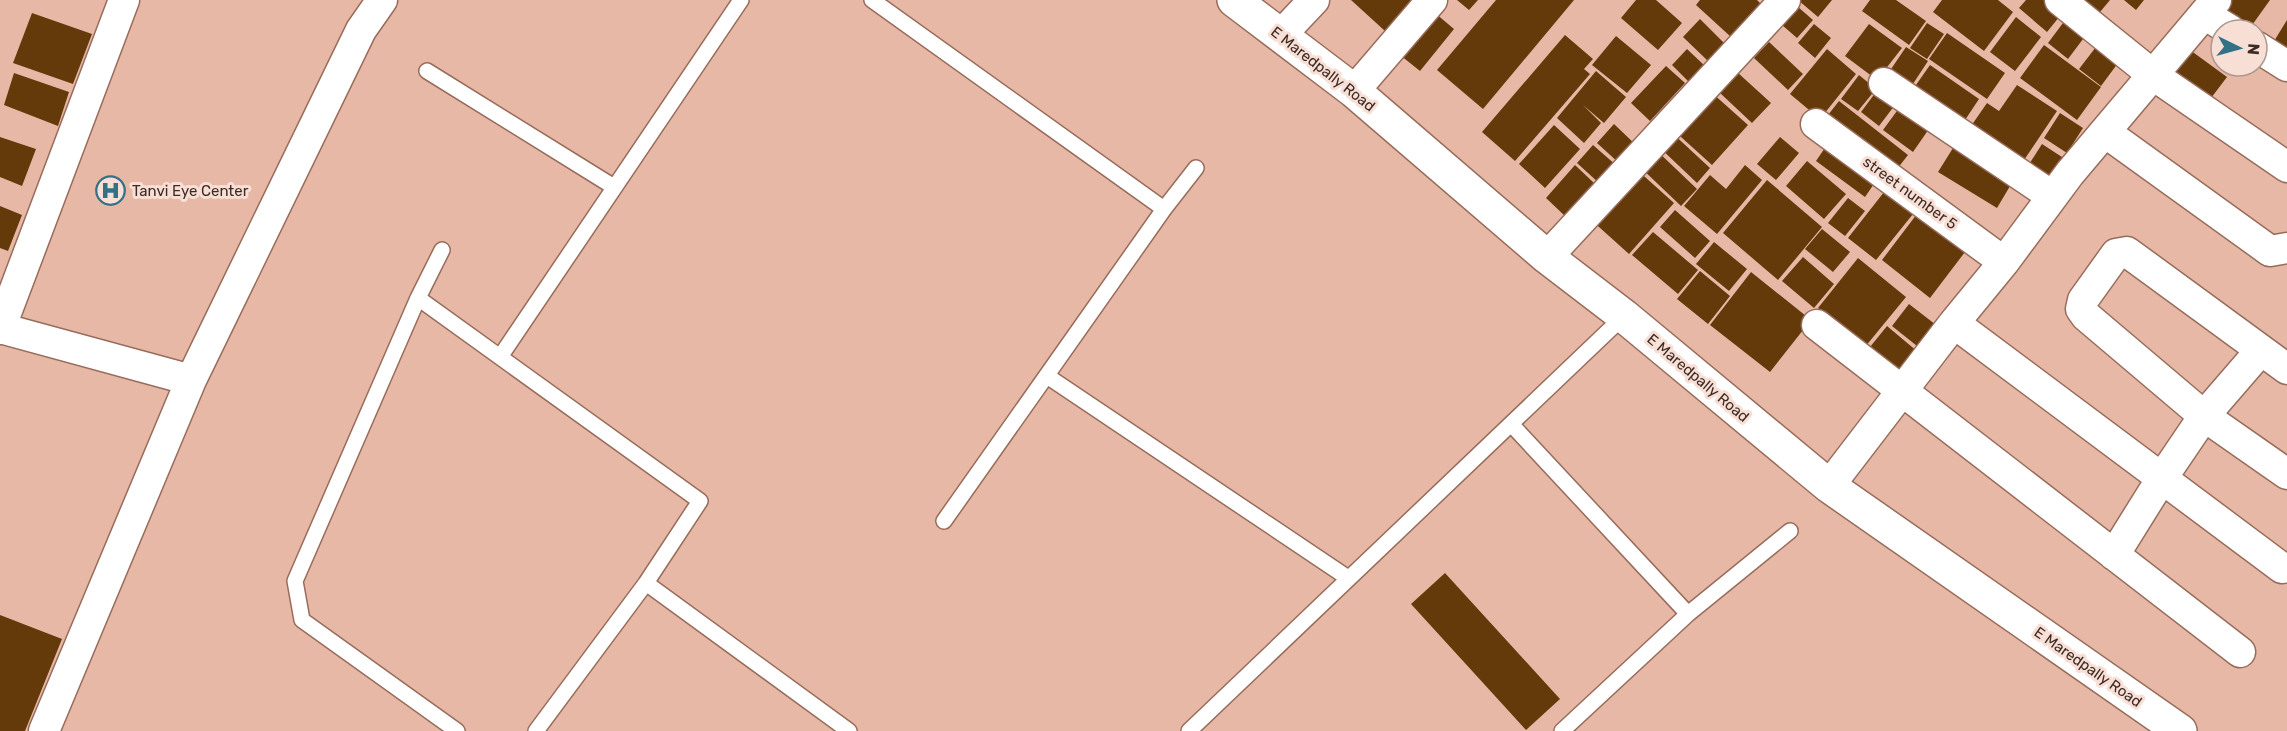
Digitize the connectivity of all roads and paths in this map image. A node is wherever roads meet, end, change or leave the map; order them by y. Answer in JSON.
{"nodes":[{"id":1,"x":124,"y":0,"type":"edge"},
{"id":2,"x":382,"y":0,"type":"edge"},
{"id":3,"x":741,"y":0,"type":"edge"},
{"id":4,"x":872,"y":0,"type":"edge"},
{"id":5,"x":1234,"y":0,"type":"edge"},
{"id":6,"x":1314,"y":0,"type":"edge"},
{"id":7,"x":1432,"y":0,"type":"edge"},
{"id":8,"x":2060,"y":0,"type":"edge"},
{"id":9,"x":1775,"y":4,"type":"edge"},
{"id":10,"x":2210,"y":7,"type":"edge"},
{"id":11,"x":1280,"y":36,"type":"junction"},
{"id":12,"x":2269,"y":55,"type":"edge"},
{"id":13,"x":2287,"y":66,"type":"edge"},
{"id":14,"x":427,"y":71,"type":"dead end"},
{"id":15,"x":2153,"y":75,"type":"junction"},
{"id":16,"x":1884,"y":83,"type":"dead end"},
{"id":17,"x":1354,"y":91,"type":"junction"},
{"id":18,"x":1815,"y":124,"type":"dead end"},
{"id":19,"x":2105,"y":132,"type":"junction"},
{"id":20,"x":2287,"y":167,"type":"edge"},
{"id":21,"x":1196,"y":168,"type":"dead end"},
{"id":22,"x":614,"y":187,"type":"junction"},
{"id":23,"x":2052,"y":196,"type":"junction"},
{"id":24,"x":1164,"y":209,"type":"junction"},
{"id":25,"x":2287,"y":248,"type":"edge"},
{"id":26,"x":442,"y":250,"type":"dead end"},
{"id":27,"x":1547,"y":257,"type":"junction"},
{"id":28,"x":2004,"y":262,"type":"junction"},
{"id":29,"x":418,"y":298,"type":"junction"},
{"id":30,"x":1624,"y":316,"type":"junction"},
{"id":31,"x":1954,"y":323,"type":"junction"},
{"id":32,"x":1817,"y":325,"type":"dead end"},
{"id":33,"x":0,"y":329,"type":"edge"},
{"id":34,"x":2261,"y":350,"type":"junction"},
{"id":35,"x":500,"y":357,"type":"junction"},
{"id":36,"x":2287,"y":369,"type":"edge"},
{"id":37,"x":1047,"y":376,"type":"junction"},
{"id":38,"x":191,"y":380,"type":"junction"},
{"id":39,"x":1902,"y":390,"type":"junction"},
{"id":40,"x":2204,"y":416,"type":"junction"},
{"id":41,"x":1511,"y":424,"type":"junction"},
{"id":42,"x":2287,"y":474,"type":"edge"},
{"id":43,"x":2162,"y":478,"type":"junction"},
{"id":44,"x":1829,"y":486,"type":"junction"},
{"id":45,"x":944,"y":521,"type":"dead end"},
{"id":46,"x":1790,"y":531,"type":"dead end"},
{"id":47,"x":2114,"y":555,"type":"junction"},
{"id":48,"x":2282,"y":568,"type":"dead end"},
{"id":49,"x":1348,"y":578,"type":"junction"},
{"id":50,"x":646,"y":583,"type":"junction"},
{"id":51,"x":1688,"y":614,"type":"junction"},
{"id":52,"x":2240,"y":652,"type":"dead end"},
{"id":53,"x":44,"y":731,"type":"edge"},
{"id":54,"x":457,"y":731,"type":"edge"},
{"id":55,"x":536,"y":731,"type":"edge"},
{"id":56,"x":849,"y":731,"type":"edge"},
{"id":57,"x":1189,"y":731,"type":"edge"},
{"id":58,"x":1562,"y":731,"type":"edge"},
{"id":59,"x":2180,"y":731,"type":"edge"}],
"edges":[{"from":1,"to":33,"type":"street"},
{"from":2,"to":38,"type":"street"},
{"from":3,"to":22,"type":"lane"},
{"from":4,"to":24,"type":"lane"},
{"from":5,"to":11,"type":"main road","name":"E Maredpally Road"},
{"from":6,"to":11,"type":"street"},
{"from":7,"to":17,"type":"street"},
{"from":8,"to":15,"type":"street"},
{"from":9,"to":27,"type":"street"},
{"from":10,"to":15,"type":"street"},
{"from":11,"to":17,"type":"main road","name":"E Maredpally Road"},
{"from":12,"to":13,"type":"street"},
{"from":14,"to":22,"type":"lane"},
{"from":15,"to":19,"type":"street"},
{"from":15,"to":20,"type":"street"},
{"from":16,"to":23,"type":"street"},
{"from":17,"to":27,"type":"main road","name":"E Maredpally Road"},
{"from":18,"to":28,"type":"street","name":"street number 5"},
{"from":19,"to":23,"type":"street"},
{"from":19,"to":25,"type":"street"},
{"from":21,"to":24,"type":"lane"},
{"from":22,"to":35,"type":"lane"},
{"from":23,"to":28,"type":"street"},
{"from":24,"to":37,"type":"lane"},
{"from":26,"to":29,"type":"lane"},
{"from":27,"to":30,"type":"main road","name":"E Maredpally Road"},
{"from":28,"to":31,"type":"street"},
{"from":29,"to":35,"type":"lane"},
{"from":29,"to":54,"type":"lane"},
{"from":30,"to":41,"type":"lane"},
{"from":30,"to":44,"type":"main road","name":"E Maredpally Road"},
{"from":31,"to":39,"type":"street"},
{"from":31,"to":43,"type":"street"},
{"from":32,"to":39,"type":"street"},
{"from":33,"to":38,"type":"street"},
{"from":34,"to":36,"type":"street"},
{"from":34,"to":40,"type":"street"},
{"from":34,"to":40,"type":"street"},
{"from":35,"to":50,"type":"lane"},
{"from":37,"to":45,"type":"lane"},
{"from":37,"to":49,"type":"lane"},
{"from":38,"to":53,"type":"street"},
{"from":39,"to":44,"type":"street"},
{"from":39,"to":47,"type":"street"},
{"from":40,"to":42,"type":"street"},
{"from":40,"to":43,"type":"street"},
{"from":41,"to":49,"type":"lane"},
{"from":41,"to":51,"type":"lane"},
{"from":43,"to":47,"type":"street"},
{"from":43,"to":48,"type":"street"},
{"from":44,"to":59,"type":"main road","name":"E Maredpally Road"},
{"from":46,"to":51,"type":"lane"},
{"from":47,"to":52,"type":"street"},
{"from":49,"to":57,"type":"lane"},
{"from":50,"to":55,"type":"lane"},
{"from":50,"to":56,"type":"lane"},
{"from":51,"to":58,"type":"lane"}]}
